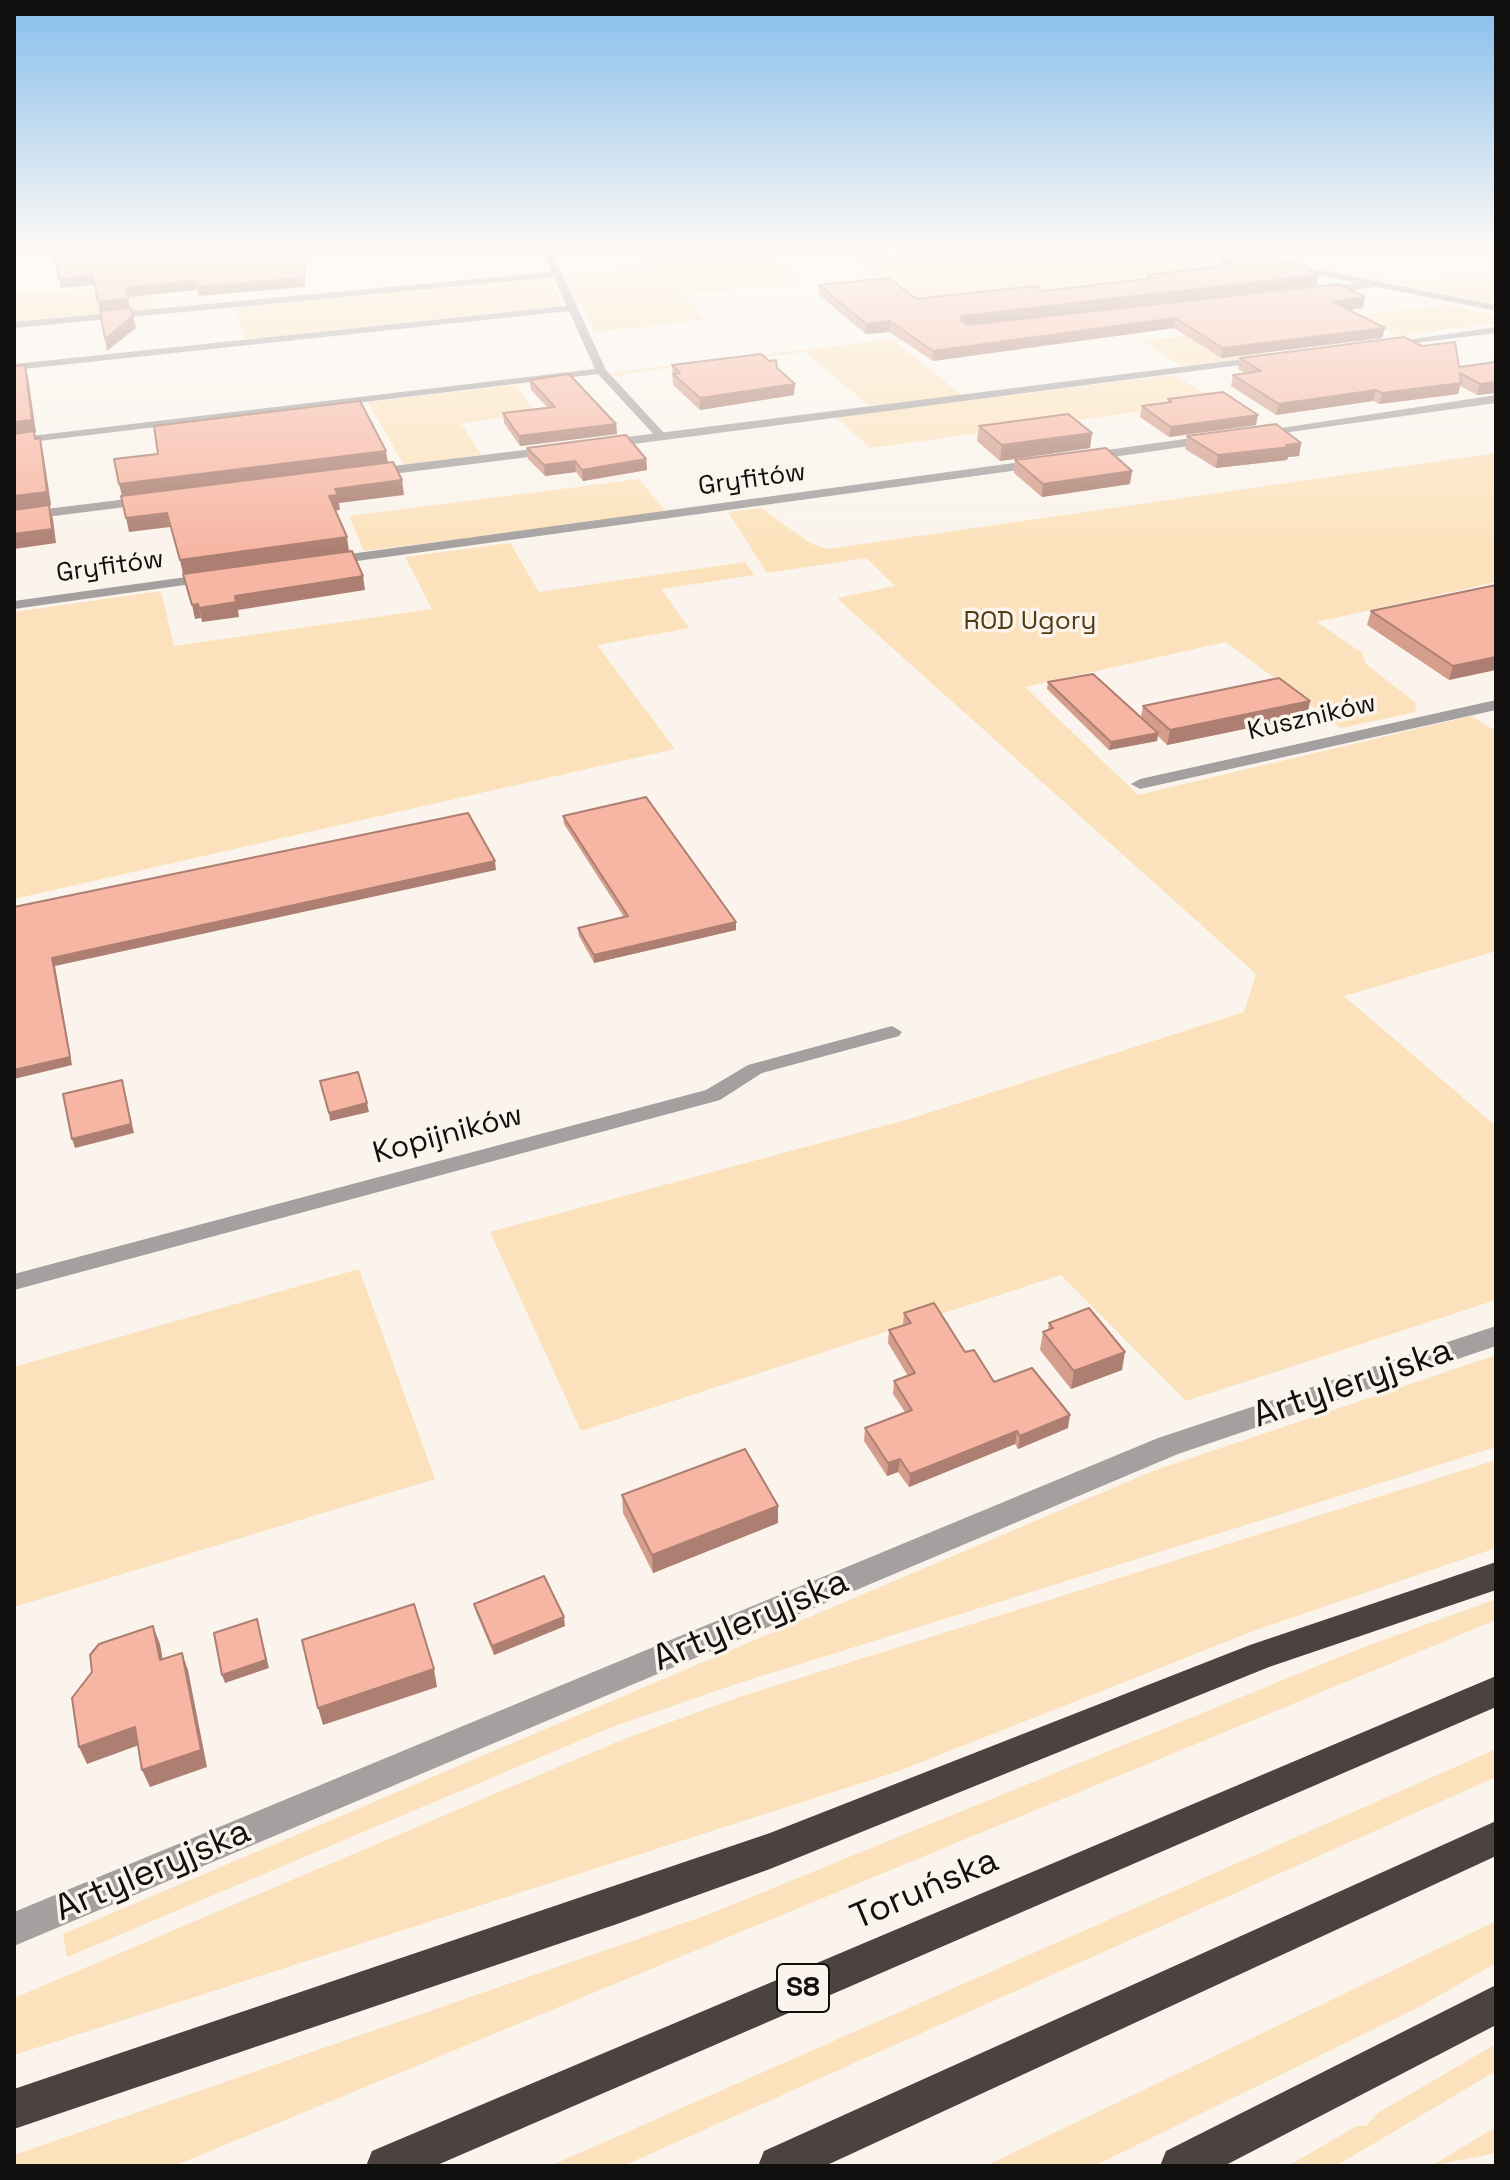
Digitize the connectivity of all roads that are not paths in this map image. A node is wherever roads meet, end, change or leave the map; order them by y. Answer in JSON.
{"nodes":[{"id":1,"x":196,"y":348,"type":"edge"},
{"id":2,"x":590,"y":348,"type":"edge"},
{"id":3,"x":1278,"y":358,"type":"edge"},
{"id":4,"x":14,"y":367,"type":"edge"},
{"id":5,"x":601,"y":371,"type":"junction"},
{"id":6,"x":1496,"y":399,"type":"edge"},
{"id":7,"x":1241,"y":435,"type":"edge"},
{"id":8,"x":662,"y":437,"type":"junction"},
{"id":9,"x":1225,"y":438,"type":"edge"},
{"id":10,"x":14,"y":441,"type":"edge"},
{"id":11,"x":583,"y":447,"type":"edge"},
{"id":12,"x":567,"y":449,"type":"edge"},
{"id":13,"x":1067,"y":460,"type":"edge"},
{"id":14,"x":1051,"y":462,"type":"edge"},
{"id":15,"x":347,"y":476,"type":"edge"},
{"id":16,"x":161,"y":499,"type":"edge"},
{"id":17,"x":14,"y":517,"type":"edge"},
{"id":18,"x":311,"y":563,"type":"edge"},
{"id":19,"x":233,"y":574,"type":"edge"},
{"id":20,"x":14,"y":605,"type":"edge"},
{"id":21,"x":1496,"y":705,"type":"edge"},
{"id":22,"x":1140,"y":784,"type":"dead end"},
{"id":23,"x":892,"y":1032,"type":"dead end"},
{"id":24,"x":14,"y":1282,"type":"edge"},
{"id":25,"x":1496,"y":1336,"type":"edge"},
{"id":26,"x":1496,"y":1576,"type":"edge"},
{"id":27,"x":1496,"y":1691,"type":"edge"},
{"id":28,"x":1496,"y":1838,"type":"edge"},
{"id":29,"x":14,"y":1929,"type":"edge"},
{"id":30,"x":1496,"y":2004,"type":"edge"},
{"id":31,"x":14,"y":2109,"type":"edge"},
{"id":32,"x":387,"y":2166,"type":"edge"},
{"id":33,"x":779,"y":2166,"type":"edge"},
{"id":34,"x":1181,"y":2166,"type":"edge"}],
"edges":[{"from":1,"to":4,"type":"lane"},
{"from":2,"to":5,"type":"lane"},
{"from":3,"to":8,"type":"street"},
{"from":5,"to":8,"type":"lane"},
{"from":5,"to":10,"type":"lane"},
{"from":6,"to":7,"type":"street"},
{"from":8,"to":11,"type":"street"},
{"from":9,"to":13,"type":"street"},
{"from":12,"to":15,"type":"street"},
{"from":14,"to":18,"type":"street","name":"Gryfitów"},
{"from":16,"to":17,"type":"street"},
{"from":19,"to":20,"type":"street","name":"Gryfitów"},
{"from":21,"to":22,"type":"street","name":"Kuszników"},
{"from":23,"to":24,"type":"lane","name":"Kopijników"},
{"from":25,"to":29,"type":"street","name":"Artyleryjska"},
{"from":26,"to":31,"type":"highway"},
{"from":27,"to":32,"type":"highway","name":"Toruńska","number":"S8"},
{"from":28,"to":33,"type":"highway"},
{"from":30,"to":34,"type":"highway"}]}
